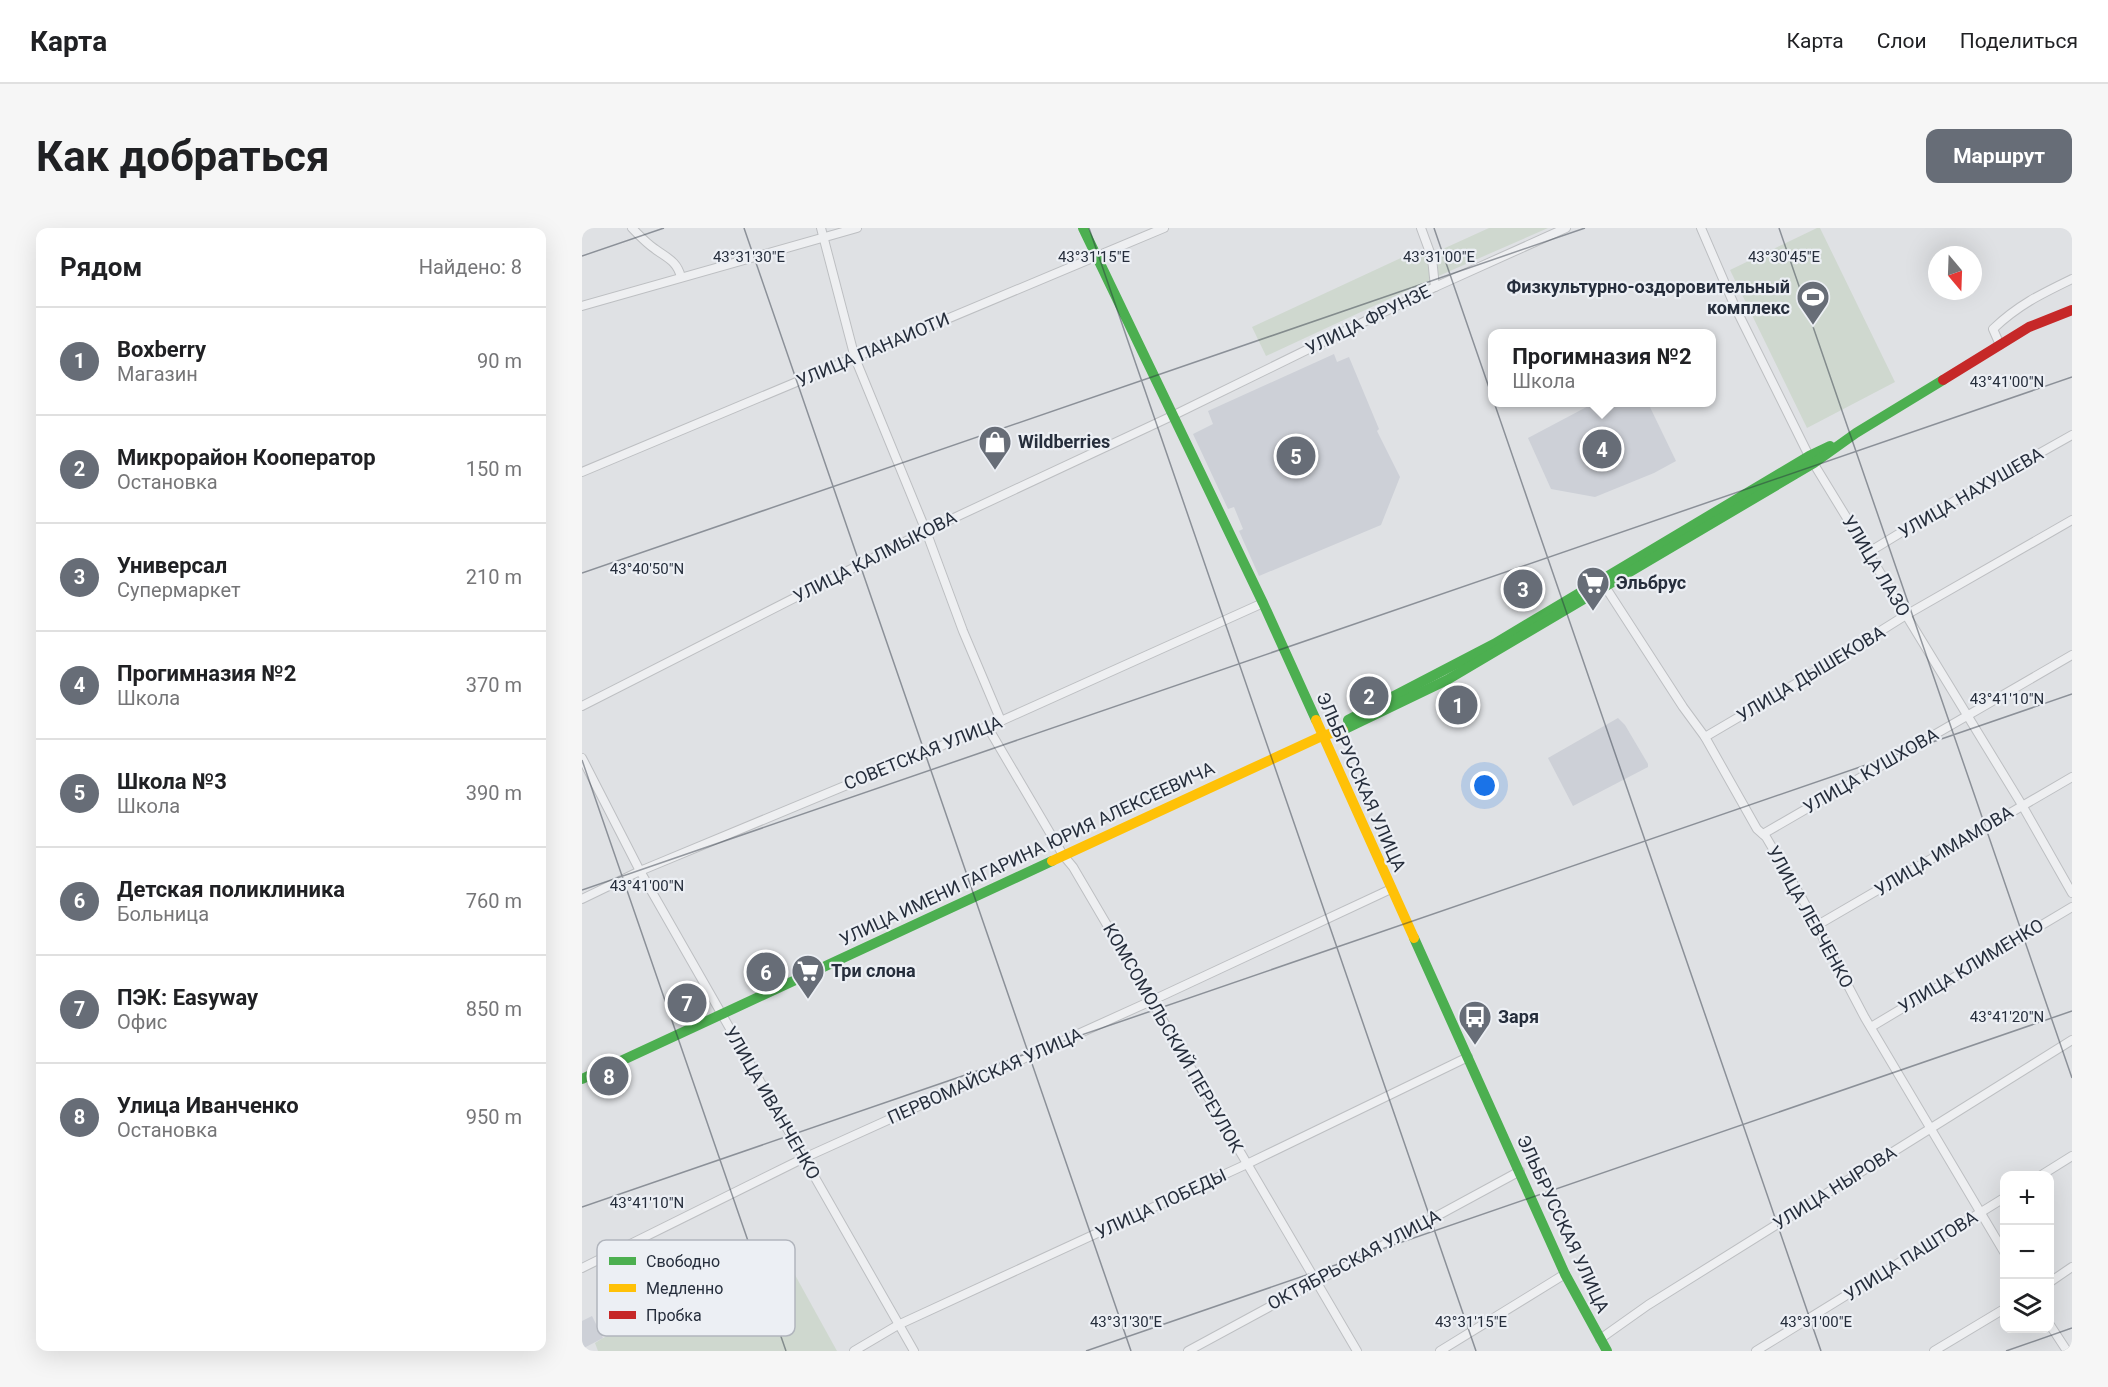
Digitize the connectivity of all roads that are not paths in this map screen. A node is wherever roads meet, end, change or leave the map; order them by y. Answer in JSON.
{"nodes":[{"id":1,"x":632,"y":228,"type":"edge"},
{"id":2,"x":821,"y":228,"type":"edge"},
{"id":3,"x":856,"y":228,"type":"edge"},
{"id":4,"x":1083,"y":228,"type":"edge"},
{"id":5,"x":1164,"y":228,"type":"edge"},
{"id":6,"x":1421,"y":228,"type":"edge"},
{"id":7,"x":1566,"y":228,"type":"edge"},
{"id":8,"x":1701,"y":228,"type":"edge"},
{"id":9,"x":824,"y":238,"type":"junction"},
{"id":10,"x":1095,"y":256,"type":"junction"},
{"id":11,"x":681,"y":277,"type":"junction"},
{"id":12,"x":2072,"y":279,"type":"edge"},
{"id":13,"x":1435,"y":287,"type":"junction"},
{"id":14,"x":582,"y":306,"type":"edge"},
{"id":15,"x":2072,"y":310,"type":"edge"},
{"id":16,"x":2000,"y":345,"type":"junction"},
{"id":17,"x":855,"y":358,"type":"junction"},
{"id":18,"x":1172,"y":416,"type":"junction"},
{"id":19,"x":2072,"y":435,"type":"edge"},
{"id":20,"x":1812,"y":460,"type":"junction"},
{"id":21,"x":582,"y":472,"type":"edge"},
{"id":22,"x":2072,"y":520,"type":"edge"},
{"id":23,"x":926,"y":531,"type":"junction"},
{"id":24,"x":1869,"y":552,"type":"junction"},
{"id":25,"x":1606,"y":588,"type":"junction"},
{"id":26,"x":1263,"y":603,"type":"junction"},
{"id":27,"x":1906,"y":615,"type":"junction"},
{"id":28,"x":2072,"y":655,"type":"edge"},
{"id":29,"x":582,"y":706,"type":"edge"},
{"id":30,"x":1967,"y":715,"type":"junction"},
{"id":31,"x":1001,"y":721,"type":"junction"},
{"id":32,"x":987,"y":726,"type":"junction"},
{"id":33,"x":1322,"y":736,"type":"junction"},
{"id":34,"x":1705,"y":737,"type":"junction"},
{"id":35,"x":582,"y":758,"type":"edge"},
{"id":36,"x":2072,"y":777,"type":"edge"},
{"id":37,"x":2022,"y":805,"type":"junction"},
{"id":38,"x":1763,"y":834,"type":"junction"},
{"id":39,"x":1064,"y":855,"type":"junction"},
{"id":40,"x":640,"y":871,"type":"junction"},
{"id":41,"x":1391,"y":889,"type":"junction"},
{"id":42,"x":2072,"y":893,"type":"edge"},
{"id":43,"x":582,"y":899,"type":"edge"},
{"id":44,"x":2072,"y":907,"type":"edge"},
{"id":45,"x":1816,"y":926,"type":"junction"},
{"id":46,"x":1151,"y":1001,"type":"junction"},
{"id":47,"x":721,"y":1013,"type":"junction"},
{"id":48,"x":1871,"y":1027,"type":"junction"},
{"id":49,"x":2072,"y":1040,"type":"edge"},
{"id":50,"x":1467,"y":1057,"type":"junction"},
{"id":51,"x":582,"y":1079,"type":"edge"},
{"id":52,"x":1931,"y":1128,"type":"junction"},
{"id":53,"x":2072,"y":1156,"type":"edge"},
{"id":54,"x":804,"y":1158,"type":"junction"},
{"id":55,"x":1247,"y":1164,"type":"junction"},
{"id":56,"x":1520,"y":1171,"type":"junction"},
{"id":57,"x":2048,"y":1171,"type":"edge"},
{"id":58,"x":2000,"y":1201,"type":"edge"},
{"id":59,"x":1982,"y":1212,"type":"junction"},
{"id":60,"x":639,"y":1240,"type":"edge"},
{"id":61,"x":2000,"y":1245,"type":"edge"},
{"id":62,"x":597,"y":1261,"type":"edge"},
{"id":63,"x":2072,"y":1267,"type":"edge"},
{"id":64,"x":582,"y":1268,"type":"edge"},
{"id":65,"x":1565,"y":1274,"type":"junction"},
{"id":66,"x":2052,"y":1279,"type":"edge"},
{"id":67,"x":1316,"y":1280,"type":"junction"},
{"id":68,"x":2000,"y":1311,"type":"edge"},
{"id":69,"x":898,"y":1325,"type":"junction"},
{"id":70,"x":2054,"y":1332,"type":"edge"},
{"id":71,"x":1600,"y":1339,"type":"junction"},
{"id":72,"x":854,"y":1351,"type":"edge"},
{"id":73,"x":914,"y":1351,"type":"edge"},
{"id":74,"x":1188,"y":1351,"type":"edge"},
{"id":75,"x":1357,"y":1351,"type":"edge"},
{"id":76,"x":1440,"y":1351,"type":"edge"},
{"id":77,"x":1607,"y":1351,"type":"edge"},
{"id":78,"x":1756,"y":1351,"type":"edge"},
{"id":79,"x":1934,"y":1351,"type":"edge"},
{"id":80,"x":2067,"y":1351,"type":"edge"}],
"edges":[{"from":1,"to":11,"type":"street"},
{"from":2,"to":9,"type":"street"},
{"from":3,"to":9,"type":"street"},
{"from":4,"to":10,"type":"street","name":"ЭЛЬБРУССКАЯ УЛИЦА"},
{"from":5,"to":10,"type":"street","name":"УЛИЦА ПАНАИОТИ"},
{"from":6,"to":13,"type":"street"},
{"from":7,"to":13,"type":"street","name":"УЛИЦА ФРУНЗЕ"},
{"from":8,"to":20,"type":"street","name":"УЛИЦА ЛАЗО"},
{"from":9,"to":11,"type":"street"},
{"from":9,"to":17,"type":"street"},
{"from":10,"to":17,"type":"street","name":"УЛИЦА ПАНАИОТИ"},
{"from":10,"to":18,"type":"street","name":"ЭЛЬБРУССКАЯ УЛИЦА"},
{"from":11,"to":14,"type":"street"},
{"from":12,"to":16,"type":"street"},
{"from":13,"to":18,"type":"street","name":"УЛИЦА ФРУНЗЕ"},
{"from":15,"to":16,"type":"street","name":"УЛИЦА ИМЕНИ ГАГАРИНА ЮРИЯ АЛЕКСЕЕВИЧА"},
{"from":16,"to":20,"type":"street","name":"УЛИЦА ИМЕНИ ГАГАРИНА ЮРИЯ АЛЕКСЕЕВИЧА"},
{"from":17,"to":21,"type":"street","name":"УЛИЦА ПАНАИОТИ"},
{"from":17,"to":23,"type":"street"},
{"from":18,"to":23,"type":"street","name":"УЛИЦА КАЛМЫКОВА"},
{"from":18,"to":26,"type":"street","name":"ЭЛЬБРУССКАЯ УЛИЦА"},
{"from":19,"to":24,"type":"street","name":"УЛИЦА НАХУШЕВА"},
{"from":20,"to":24,"type":"street","name":"УЛИЦА ЛАЗО"},
{"from":20,"to":25,"type":"street","name":"УЛИЦА ИМЕНИ ГАГАРИНА ЮРИЯ АЛЕКСЕЕВИЧА"},
{"from":20,"to":33,"type":"street","name":"УЛИЦА ИМЕНИ ГАГАРИНА ЮРИЯ АЛЕКСЕЕВИЧА"},
{"from":22,"to":27,"type":"street","name":"УЛИЦА ДЫШЕКОВА"},
{"from":23,"to":29,"type":"street","name":"УЛИЦА КАЛМЫКОВА"},
{"from":23,"to":31,"type":"street"},
{"from":24,"to":27,"type":"street","name":"УЛИЦА ЛАЗО"},
{"from":25,"to":33,"type":"street","name":"УЛИЦА ИМЕНИ ГАГАРИНА ЮРИЯ АЛЕКСЕЕВИЧА"},
{"from":25,"to":34,"type":"street","name":"УЛИЦА ЛЕВЧЕНКО"},
{"from":26,"to":31,"type":"street","name":"СОВЕТСКАЯ УЛИЦА"},
{"from":26,"to":33,"type":"street","name":"ЭЛЬБРУССКАЯ УЛИЦА"},
{"from":27,"to":30,"type":"street","name":"УЛИЦА ЛАЗО"},
{"from":27,"to":34,"type":"street","name":"УЛИЦА ДЫШЕКОВА"},
{"from":28,"to":30,"type":"street","name":"УЛИЦА КУШХОВА"},
{"from":30,"to":37,"type":"street","name":"УЛИЦА ЛАЗО"},
{"from":30,"to":38,"type":"street","name":"УЛИЦА КУШХОВА"},
{"from":31,"to":32,"type":"street","name":"СОВЕТСКАЯ УЛИЦА"},
{"from":32,"to":39,"type":"street","name":"КОМСОМОЛЬСКИЙ ПЕРЕУЛОК"},
{"from":32,"to":40,"type":"street","name":"СОВЕТСКАЯ УЛИЦА"},
{"from":33,"to":39,"type":"street","name":"УЛИЦА ИМЕНИ ГАГАРИНА ЮРИЯ АЛЕКСЕЕВИЧА"},
{"from":33,"to":41,"type":"street","name":"ЭЛЬБРУССКАЯ УЛИЦА"},
{"from":34,"to":38,"type":"street","name":"УЛИЦА ЛЕВЧЕНКО"},
{"from":35,"to":40,"type":"street","name":"УЛИЦА ИВАНЧЕНКО"},
{"from":36,"to":37,"type":"street","name":"УЛИЦА ИМАМОВА"},
{"from":37,"to":42,"type":"street","name":"УЛИЦА ЛАЗО"},
{"from":37,"to":45,"type":"street","name":"УЛИЦА ИМАМОВА"},
{"from":38,"to":45,"type":"street","name":"УЛИЦА ЛЕВЧЕНКО"},
{"from":39,"to":46,"type":"street","name":"КОМСОМОЛЬСКИЙ ПЕРЕУЛОК"},
{"from":39,"to":47,"type":"street","name":"УЛИЦА ИМЕНИ ГАГАРИНА ЮРИЯ АЛЕКСЕЕВИЧА"},
{"from":40,"to":43,"type":"street","name":"СОВЕТСКАЯ УЛИЦА"},
{"from":40,"to":47,"type":"street","name":"УЛИЦА ИВАНЧЕНКО"},
{"from":41,"to":46,"type":"street","name":"ПЕРВОМАЙСКАЯ УЛИЦА"},
{"from":41,"to":50,"type":"street","name":"ЭЛЬБРУССКАЯ УЛИЦА"},
{"from":44,"to":48,"type":"street","name":"УЛИЦА КЛИМЕНКО"},
{"from":45,"to":48,"type":"street","name":"УЛИЦА ЛЕВЧЕНКО"},
{"from":46,"to":54,"type":"street","name":"ПЕРВОМАЙСКАЯ УЛИЦА"},
{"from":46,"to":55,"type":"street","name":"КОМСОМОЛЬСКИЙ ПЕРЕУЛОК"},
{"from":47,"to":51,"type":"street","name":"УЛИЦА ИМЕНИ ГАГАРИНА ЮРИЯ АЛЕКСЕЕВИЧА"},
{"from":47,"to":54,"type":"street","name":"УЛИЦА ИВАНЧЕНКО"},
{"from":48,"to":52,"type":"street","name":"УЛИЦА ЛЕВЧЕНКО"},
{"from":49,"to":52,"type":"street","name":"УЛИЦА НЫРОВА"},
{"from":50,"to":55,"type":"street","name":"УЛИЦА ПОБЕДЫ"},
{"from":50,"to":56,"type":"street","name":"ЭЛЬБРУССКАЯ УЛИЦА"},
{"from":52,"to":59,"type":"street","name":"УЛИЦА ЛЕВЧЕНКО"},
{"from":52,"to":71,"type":"street","name":"УЛИЦА НЫРОВА"},
{"from":53,"to":57,"type":"street"},
{"from":54,"to":60,"type":"street","name":"ПЕРВОМАЙСКАЯ УЛИЦА"},
{"from":54,"to":69,"type":"street","name":"УЛИЦА ИВАНЧЕНКО"},
{"from":55,"to":67,"type":"street","name":"КОМСОМОЛЬСКИЙ ПЕРЕУЛОК"},
{"from":55,"to":69,"type":"street","name":"УЛИЦА ПОБЕДЫ"},
{"from":56,"to":65,"type":"street","name":"ЭЛЬБРУССКАЯ УЛИЦА"},
{"from":56,"to":67,"type":"street","name":"ОКТЯБРЬСКАЯ УЛИЦА"},
{"from":58,"to":59,"type":"street","name":"УЛИЦА ПАШТОВА"},
{"from":59,"to":61,"type":"street","name":"УЛИЦА ЛЕВЧЕНКО"},
{"from":59,"to":78,"type":"street","name":"УЛИЦА ПАШТОВА"},
{"from":62,"to":64,"type":"street","name":"ПЕРВОМАЙСКАЯ УЛИЦА"},
{"from":63,"to":66,"type":"street"},
{"from":65,"to":71,"type":"street","name":"ЭЛЬБРУССКАЯ УЛИЦА"},
{"from":65,"to":76,"type":"street"},
{"from":67,"to":74,"type":"street","name":"ОКТЯБРЬСКАЯ УЛИЦА"},
{"from":67,"to":75,"type":"street","name":"КОМСОМОЛЬСКИЙ ПЕРЕУЛОК"},
{"from":68,"to":79,"type":"street"},
{"from":69,"to":72,"type":"street","name":"УЛИЦА ПОБЕДЫ"},
{"from":69,"to":73,"type":"street","name":"УЛИЦА ИВАНЧЕНКО"},
{"from":70,"to":80,"type":"street"},
{"from":71,"to":77,"type":"street","name":"ЭЛЬБРУССКАЯ УЛИЦА"}]}
